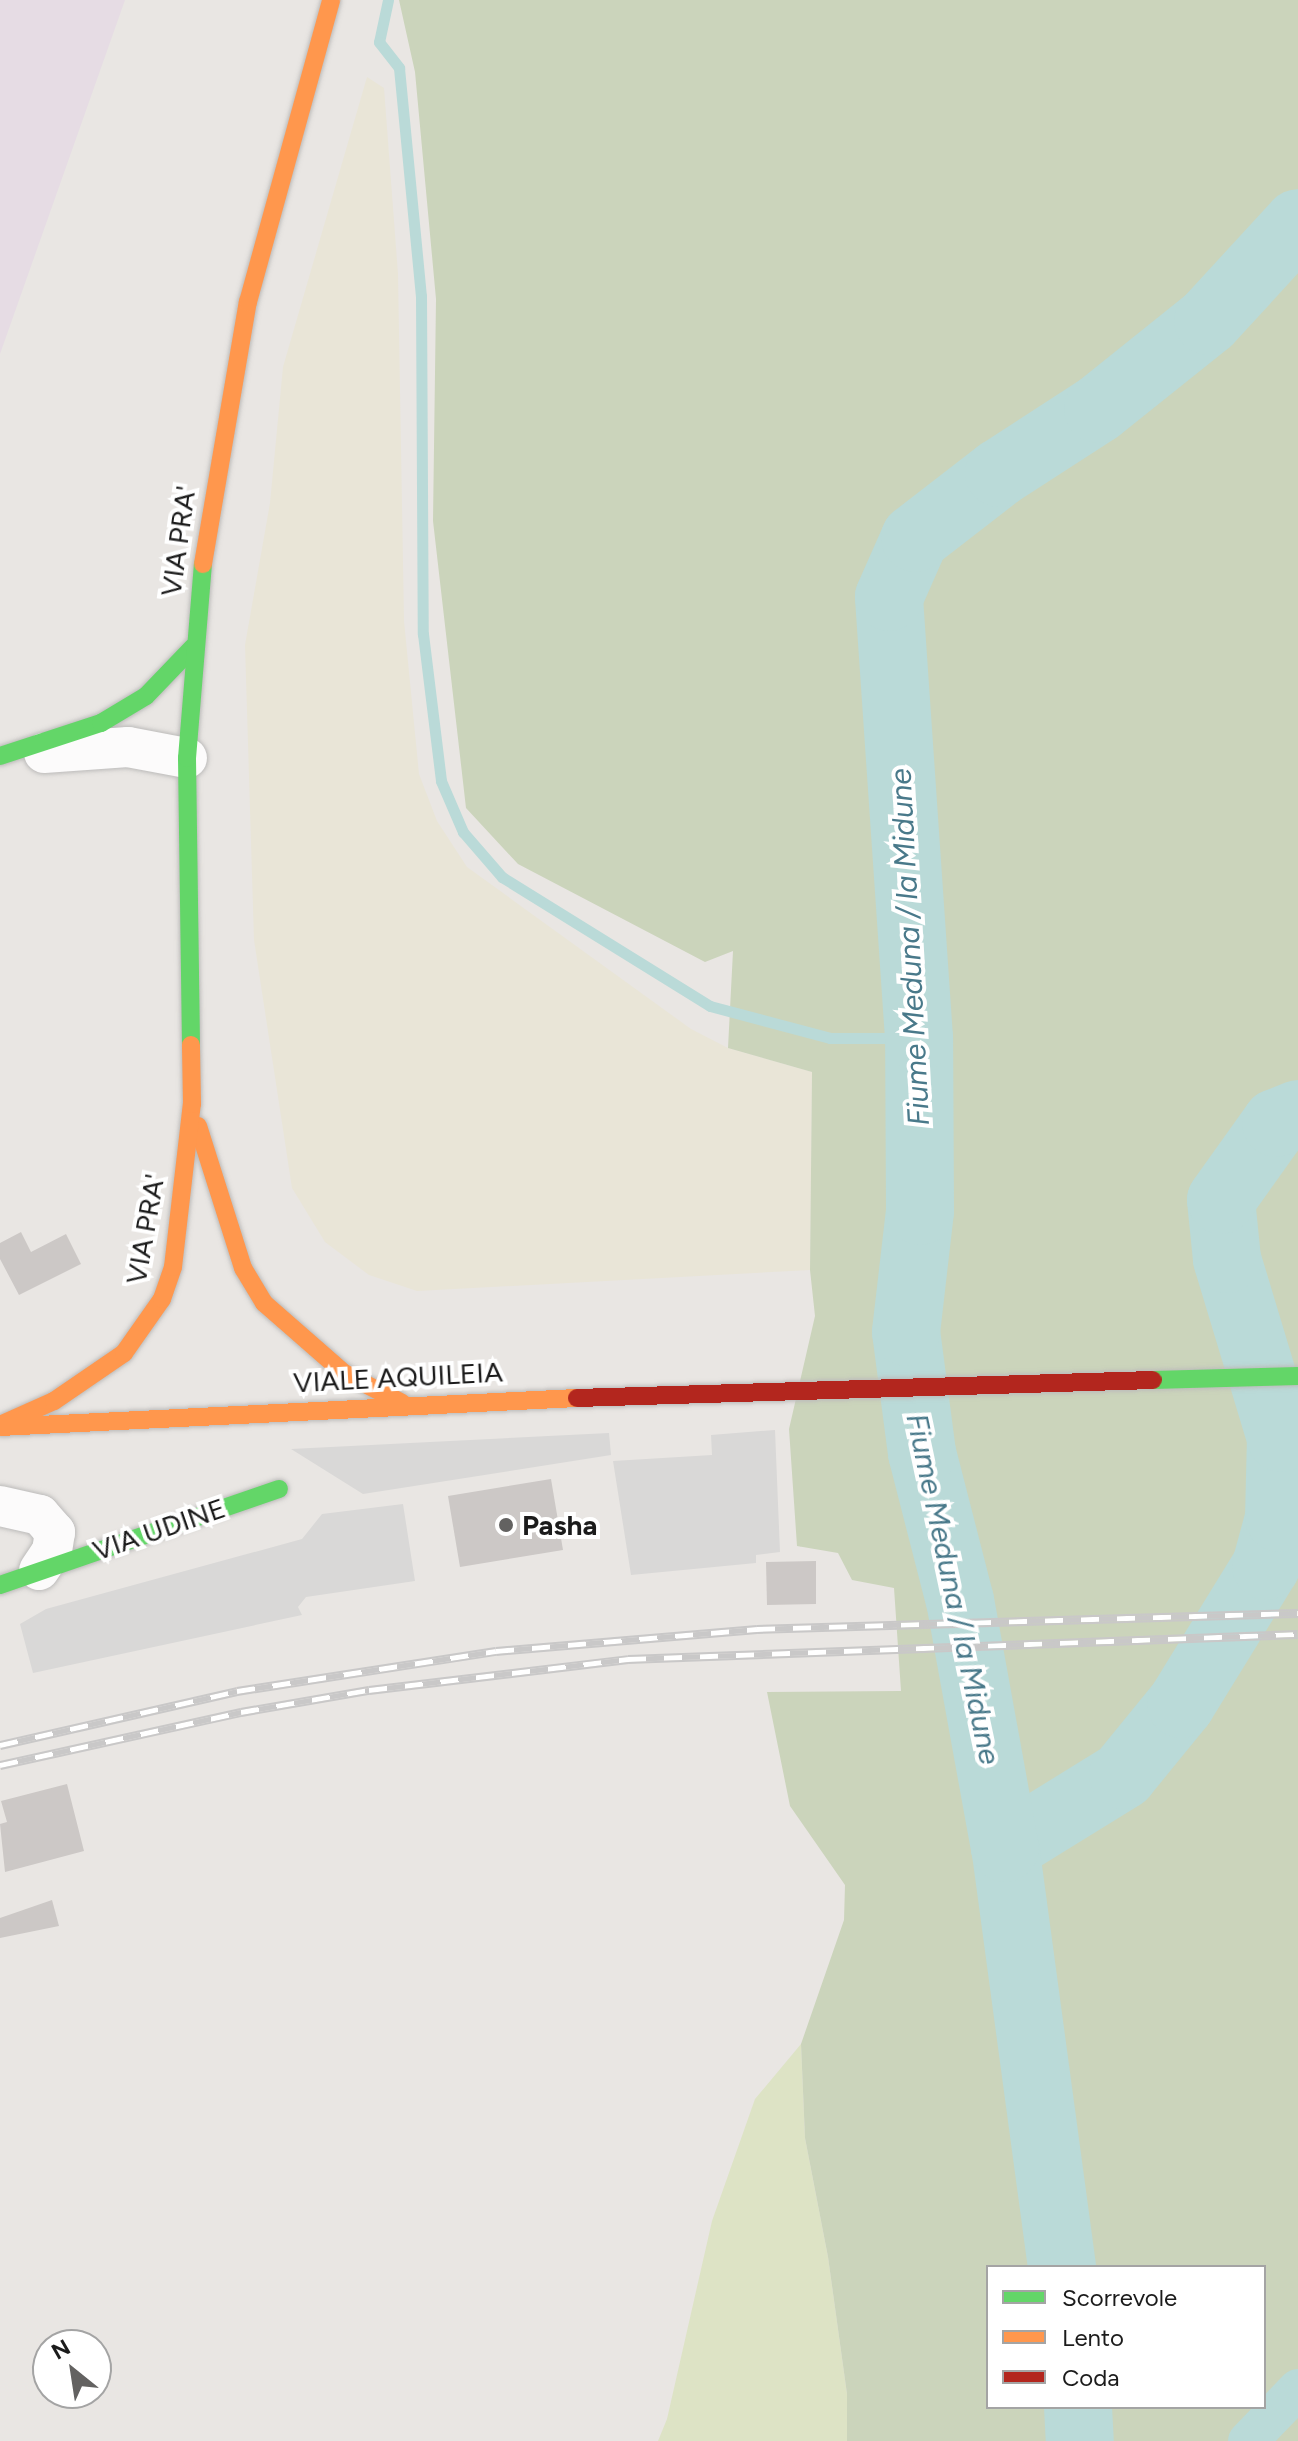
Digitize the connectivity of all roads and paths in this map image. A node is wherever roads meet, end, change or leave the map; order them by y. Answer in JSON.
{"nodes":[{"id":1,"x":331,"y":0,"type":"edge"},
{"id":2,"x":193,"y":647,"type":"junction"},
{"id":3,"x":0,"y":756,"type":"edge"},
{"id":4,"x":187,"y":758,"type":"junction"},
{"id":5,"x":192,"y":1104,"type":"junction"},
{"id":6,"x":1298,"y":1376,"type":"edge"},
{"id":7,"x":402,"y":1403,"type":"junction"},
{"id":8,"x":0,"y":1426,"type":"edge"},
{"id":9,"x":279,"y":1489,"type":"dead end"},
{"id":10,"x":0,"y":1506,"type":"edge"},
{"id":11,"x":39,"y":1570,"type":"junction"},
{"id":12,"x":0,"y":1585,"type":"edge"}],
"edges":[{"from":1,"to":2,"type":"street","name":"VIA PRA'"},
{"from":2,"to":3,"type":"street"},
{"from":2,"to":4,"type":"street","name":"VIA PRA'"},
{"from":3,"to":4,"type":"street"},
{"from":4,"to":5,"type":"street","name":"VIA PRA'"},
{"from":5,"to":7,"type":"street","name":"VIA PRA'"},
{"from":5,"to":8,"type":"street","name":"VIA PRA'"},
{"from":6,"to":7,"type":"street","name":"VIALE AQUILEIA"},
{"from":7,"to":8,"type":"street","name":"VIALE AQUILEIA"},
{"from":9,"to":11,"type":"street","name":"VIA UDINE"},
{"from":10,"to":11,"type":"street","name":"VIA UDINE"},
{"from":11,"to":12,"type":"street","name":"VIA UDINE"}]}
